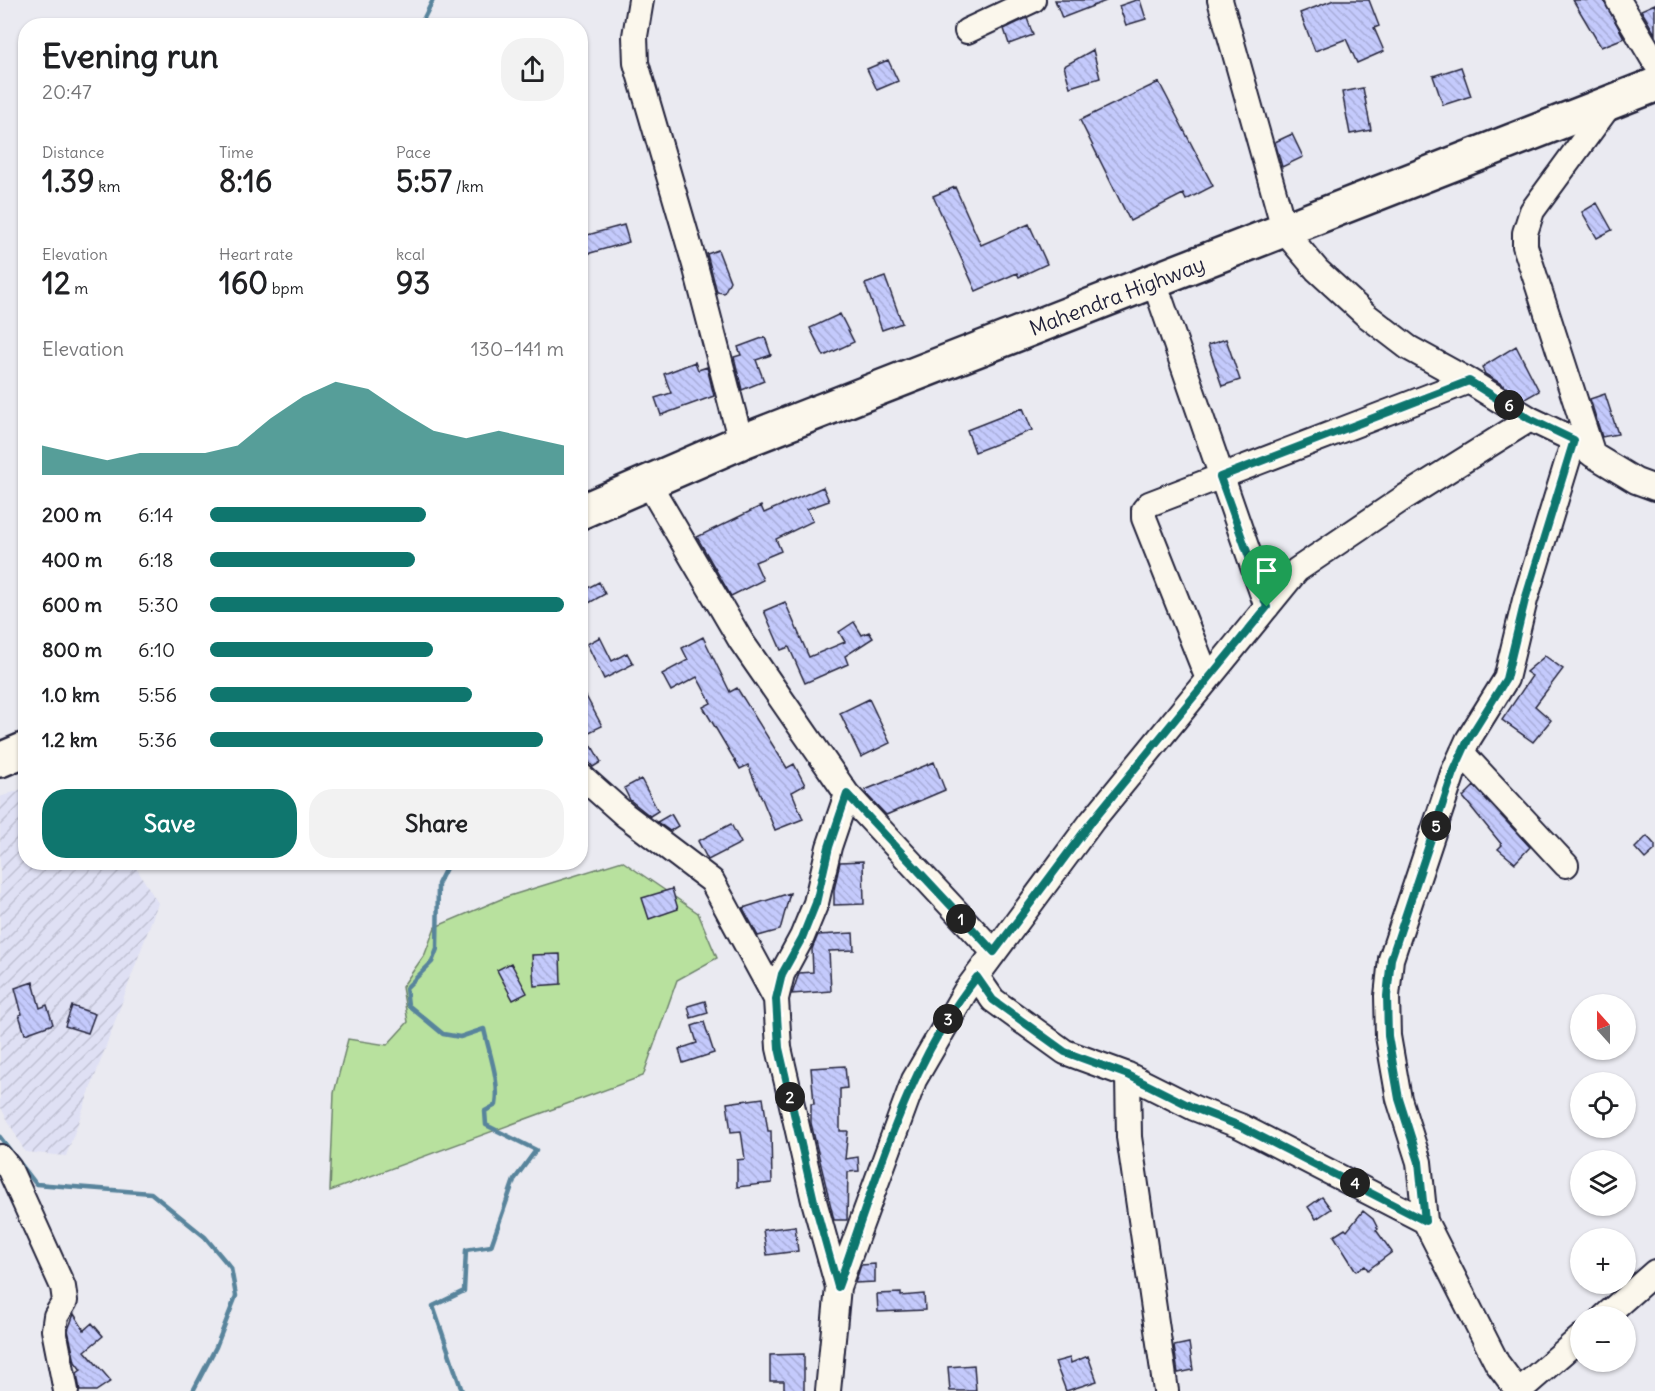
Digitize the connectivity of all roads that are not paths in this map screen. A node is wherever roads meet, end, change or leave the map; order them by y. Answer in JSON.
{"nodes":[{"id":1,"x":641,"y":0,"type":"edge"},
{"id":2,"x":1033,"y":0,"type":"edge"},
{"id":3,"x":1220,"y":0,"type":"edge"},
{"id":4,"x":1618,"y":0,"type":"edge"},
{"id":5,"x":966,"y":31,"type":"dead end"},
{"id":6,"x":1655,"y":62,"type":"edge"},
{"id":7,"x":1655,"y":85,"type":"edge"},
{"id":8,"x":1611,"y":103,"type":"junction"},
{"id":9,"x":1285,"y":232,"type":"junction"},
{"id":10,"x":1154,"y":281,"type":"junction"},
{"id":11,"x":1469,"y":381,"type":"junction"},
{"id":12,"x":1530,"y":419,"type":"junction"},
{"id":13,"x":1574,"y":440,"type":"junction"},
{"id":14,"x":741,"y":442,"type":"junction"},
{"id":15,"x":1593,"y":455,"type":"junction"},
{"id":16,"x":1220,"y":477,"type":"junction"},
{"id":17,"x":649,"y":484,"type":"junction"},
{"id":18,"x":1655,"y":488,"type":"edge"},
{"id":19,"x":588,"y":509,"type":"edge"},
{"id":20,"x":1267,"y":607,"type":"junction"},
{"id":21,"x":1208,"y":679,"type":"junction"},
{"id":22,"x":18,"y":752,"type":"edge"},
{"id":23,"x":1462,"y":753,"type":"junction"},
{"id":24,"x":0,"y":760,"type":"edge"},
{"id":25,"x":588,"y":782,"type":"edge"},
{"id":26,"x":847,"y":794,"type":"junction"},
{"id":27,"x":1566,"y":865,"type":"dead end"},
{"id":28,"x":994,"y":952,"type":"junction"},
{"id":29,"x":977,"y":977,"type":"junction"},
{"id":30,"x":776,"y":999,"type":"junction"},
{"id":31,"x":1128,"y":1075,"type":"junction"},
{"id":32,"x":0,"y":1157,"type":"edge"},
{"id":33,"x":1425,"y":1221,"type":"junction"},
{"id":34,"x":1655,"y":1272,"type":"edge"},
{"id":35,"x":838,"y":1287,"type":"junction"},
{"id":36,"x":1616,"y":1306,"type":"edge"},
{"id":37,"x":1570,"y":1347,"type":"edge"},
{"id":38,"x":66,"y":1391,"type":"edge"},
{"id":39,"x":828,"y":1391,"type":"edge"},
{"id":40,"x":1166,"y":1391,"type":"edge"},
{"id":41,"x":1519,"y":1391,"type":"edge"}],
"edges":[{"from":1,"to":14,"type":"street"},
{"from":2,"to":5,"type":"street"},
{"from":3,"to":9,"type":"street"},
{"from":4,"to":6,"type":"street"},
{"from":7,"to":8,"type":"highway","name":"Mahendra Highway"},
{"from":8,"to":9,"type":"highway","name":"Mahendra Highway"},
{"from":8,"to":15,"type":"street"},
{"from":9,"to":10,"type":"highway","name":"Mahendra Highway"},
{"from":9,"to":11,"type":"street"},
{"from":10,"to":14,"type":"highway","name":"Mahendra Highway"},
{"from":10,"to":16,"type":"street"},
{"from":11,"to":12,"type":"street"},
{"from":11,"to":16,"type":"street"},
{"from":12,"to":13,"type":"street"},
{"from":12,"to":20,"type":"street"},
{"from":13,"to":15,"type":"street"},
{"from":13,"to":23,"type":"street"},
{"from":14,"to":17,"type":"highway","name":"Mahendra Highway"},
{"from":15,"to":18,"type":"street"},
{"from":16,"to":20,"type":"street"},
{"from":16,"to":21,"type":"street"},
{"from":17,"to":19,"type":"highway","name":"Mahendra Highway"},
{"from":17,"to":26,"type":"street"},
{"from":20,"to":21,"type":"street"},
{"from":21,"to":28,"type":"street"},
{"from":22,"to":24,"type":"highway"},
{"from":23,"to":27,"type":"street"},
{"from":23,"to":33,"type":"street"},
{"from":25,"to":30,"type":"street"},
{"from":26,"to":28,"type":"street"},
{"from":26,"to":30,"type":"street"},
{"from":28,"to":29,"type":"street"},
{"from":29,"to":31,"type":"street"},
{"from":29,"to":35,"type":"street"},
{"from":30,"to":35,"type":"street"},
{"from":31,"to":33,"type":"street"},
{"from":31,"to":40,"type":"street"},
{"from":32,"to":38,"type":"street"},
{"from":33,"to":41,"type":"street"},
{"from":34,"to":36,"type":"street"},
{"from":35,"to":39,"type":"street"},
{"from":37,"to":41,"type":"street"}]}
